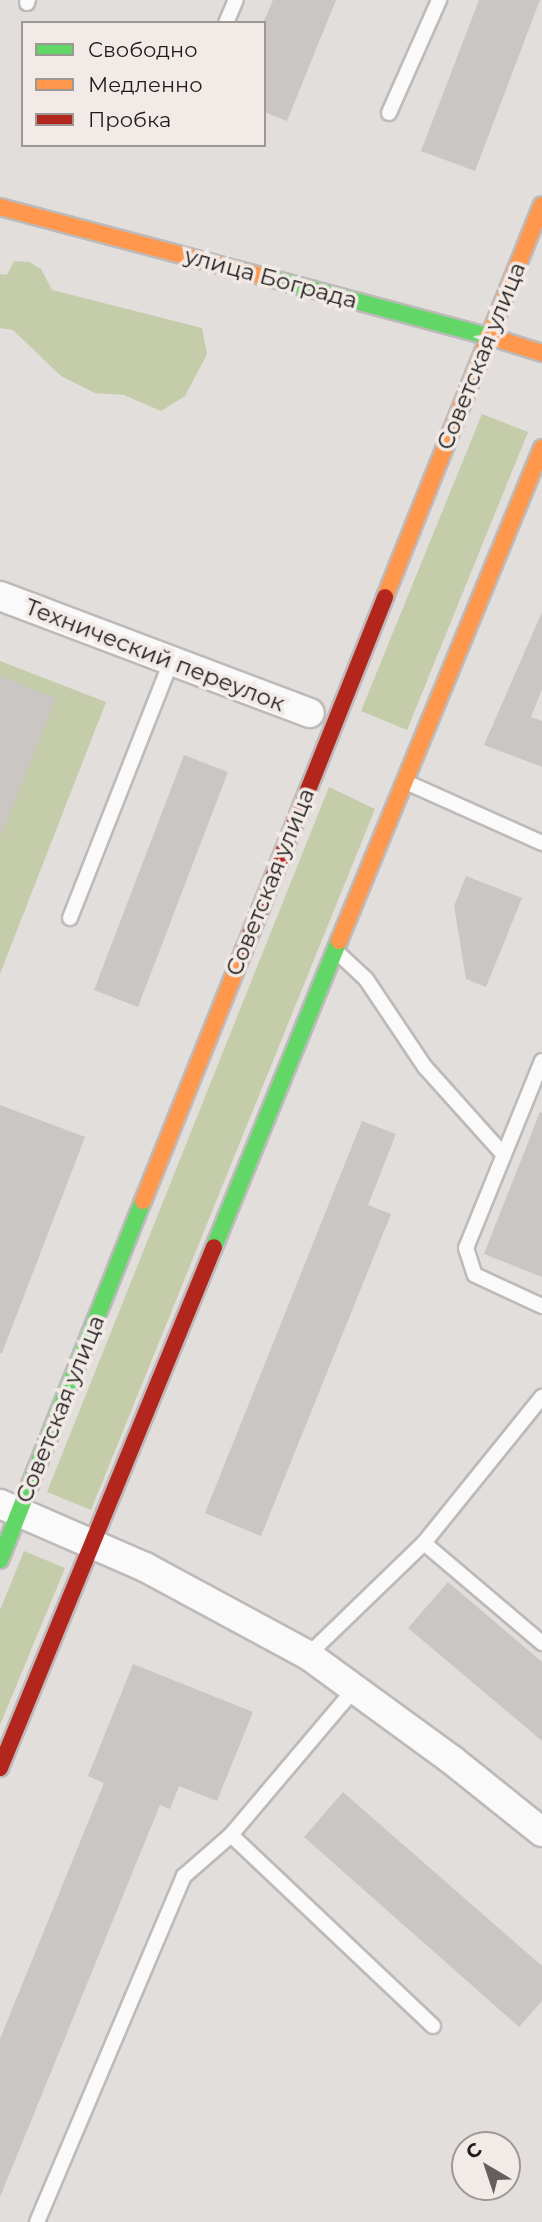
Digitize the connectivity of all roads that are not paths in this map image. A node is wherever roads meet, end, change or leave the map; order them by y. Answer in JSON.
{"nodes":[{"id":1,"x":236,"y":0,"type":"edge"},
{"id":2,"x":439,"y":0,"type":"edge"},
{"id":3,"x":227,"y":21,"type":"edge"},
{"id":4,"x":389,"y":113,"type":"dead end"},
{"id":5,"x":542,"y":205,"type":"edge"},
{"id":6,"x":0,"y":206,"type":"edge"},
{"id":7,"x":488,"y":336,"type":"junction"},
{"id":8,"x":542,"y":353,"type":"edge"},
{"id":9,"x":542,"y":448,"type":"edge"},
{"id":10,"x":0,"y":596,"type":"edge"},
{"id":11,"x":172,"y":659,"type":"junction"},
{"id":12,"x":310,"y":713,"type":"dead end"},
{"id":13,"x":406,"y":783,"type":"junction"},
{"id":14,"x":542,"y":843,"type":"edge"},
{"id":15,"x":70,"y":918,"type":"dead end"},
{"id":16,"x":337,"y":952,"type":"junction"},
{"id":17,"x":542,"y":1061,"type":"edge"},
{"id":18,"x":504,"y":1155,"type":"junction"},
{"id":19,"x":542,"y":1306,"type":"edge"},
{"id":20,"x":542,"y":1396,"type":"edge"},
{"id":21,"x":10,"y":1508,"type":"edge"},
{"id":22,"x":424,"y":1543,"type":"junction"},
{"id":23,"x":93,"y":1544,"type":"junction"},
{"id":24,"x":0,"y":1560,"type":"edge"},
{"id":25,"x":542,"y":1643,"type":"edge"},
{"id":26,"x":308,"y":1654,"type":"junction"},
{"id":27,"x":356,"y":1688,"type":"junction"},
{"id":28,"x":0,"y":1768,"type":"edge"},
{"id":29,"x":542,"y":1832,"type":"edge"},
{"id":30,"x":231,"y":1835,"type":"junction"},
{"id":31,"x":433,"y":2026,"type":"dead end"},
{"id":32,"x":37,"y":2222,"type":"edge"}],
"edges":[{"from":1,"to":3,"type":"lane"},
{"from":2,"to":4,"type":"lane"},
{"from":5,"to":7,"type":"main road","name":"Советская улица"},
{"from":6,"to":7,"type":"main road","name":"улица Бограда"},
{"from":7,"to":8,"type":"main road","name":"улица Бограда"},
{"from":7,"to":21,"type":"main road","name":"Советская улица"},
{"from":9,"to":13,"type":"main road"},
{"from":10,"to":11,"type":"street","name":"Технический переулок"},
{"from":11,"to":12,"type":"street","name":"Технический переулок"},
{"from":11,"to":15,"type":"lane"},
{"from":13,"to":14,"type":"lane"},
{"from":13,"to":16,"type":"main road"},
{"from":16,"to":18,"type":"lane"},
{"from":16,"to":23,"type":"main road"},
{"from":17,"to":18,"type":"lane"},
{"from":18,"to":19,"type":"lane"},
{"from":20,"to":22,"type":"lane"},
{"from":21,"to":23,"type":"street"},
{"from":21,"to":24,"type":"main road","name":"Советская улица"},
{"from":22,"to":25,"type":"lane"},
{"from":22,"to":26,"type":"lane"},
{"from":23,"to":26,"type":"street"},
{"from":23,"to":28,"type":"main road"},
{"from":26,"to":27,"type":"street"},
{"from":27,"to":29,"type":"street"},
{"from":27,"to":30,"type":"lane"},
{"from":30,"to":31,"type":"lane"},
{"from":30,"to":32,"type":"lane"}]}
